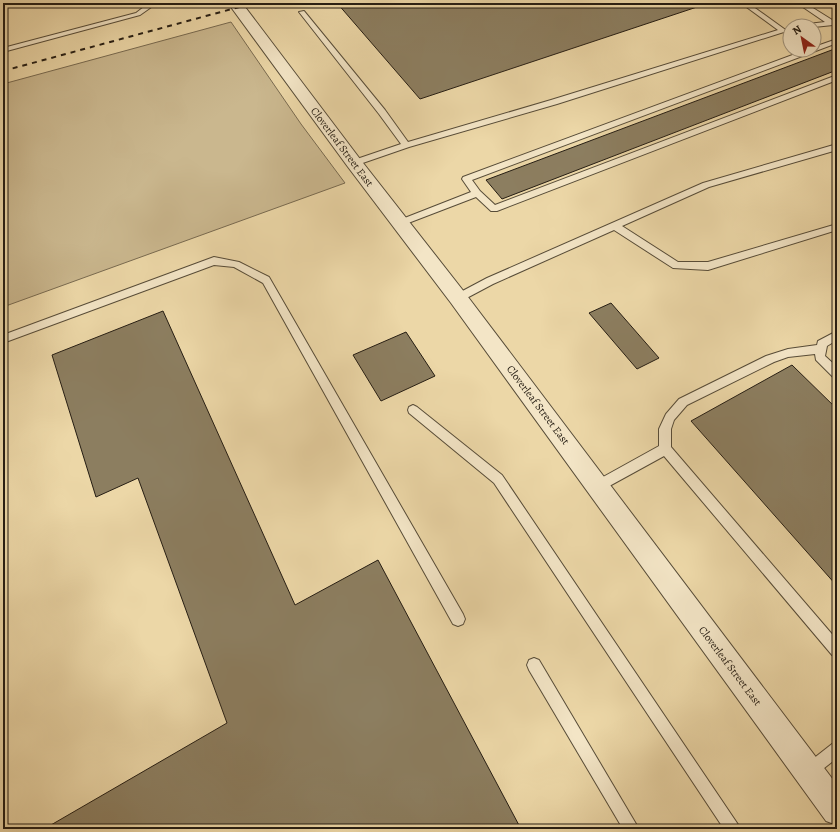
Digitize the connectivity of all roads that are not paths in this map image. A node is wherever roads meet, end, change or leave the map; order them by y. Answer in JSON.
{"nodes":[{"id":1,"x":154,"y":3,"type":"edge"},
{"id":2,"x":235,"y":3,"type":"edge"},
{"id":3,"x":744,"y":3,"type":"edge"},
{"id":4,"x":800,"y":3,"type":"edge"},
{"id":5,"x":302,"y":12,"type":"dead end"},
{"id":6,"x":834,"y":23,"type":"edge"},
{"id":7,"x":822,"y":24,"type":"edge"},
{"id":8,"x":782,"y":27,"type":"edge"},
{"id":9,"x":782,"y":32,"type":"edge"},
{"id":10,"x":837,"y":41,"type":"edge"},
{"id":11,"x":3,"y":50,"type":"edge"},
{"id":12,"x":837,"y":77,"type":"edge"},
{"id":13,"x":406,"y":145,"type":"junction"},
{"id":14,"x":837,"y":147,"type":"edge"},
{"id":15,"x":354,"y":163,"type":"junction"},
{"id":16,"x":478,"y":193,"type":"junction"},
{"id":17,"x":400,"y":223,"type":"junction"},
{"id":18,"x":615,"y":226,"type":"junction"},
{"id":19,"x":837,"y":227,"type":"edge"},
{"id":20,"x":458,"y":298,"type":"junction"},
{"id":21,"x":837,"y":335,"type":"edge"},
{"id":22,"x":3,"y":339,"type":"edge"},
{"id":23,"x":821,"y":349,"type":"junction"},
{"id":24,"x":837,"y":374,"type":"edge"},
{"id":25,"x":413,"y":410,"type":"dead end"},
{"id":26,"x":665,"y":449,"type":"junction"},
{"id":27,"x":598,"y":486,"type":"junction"},
{"id":28,"x":458,"y":619,"type":"dead end"},
{"id":29,"x":837,"y":650,"type":"edge"},
{"id":30,"x":534,"y":665,"type":"dead end"},
{"id":31,"x":837,"y":749,"type":"edge"},
{"id":32,"x":809,"y":772,"type":"junction"},
{"id":33,"x":837,"y":810,"type":"edge"},
{"id":34,"x":632,"y":829,"type":"edge"},
{"id":35,"x":733,"y":829,"type":"edge"}],
"edges":[{"from":1,"to":11,"type":"lane"},
{"from":2,"to":15,"type":"street","name":"Cloverleaf Street East"},
{"from":3,"to":8,"type":"lane"},
{"from":4,"to":6,"type":"lane"},
{"from":5,"to":13,"type":"lane"},
{"from":6,"to":7,"type":"lane"},
{"from":9,"to":13,"type":"lane"},
{"from":10,"to":16,"type":"lane"},
{"from":12,"to":16,"type":"lane"},
{"from":13,"to":15,"type":"lane"},
{"from":14,"to":18,"type":"lane"},
{"from":15,"to":17,"type":"street","name":"Cloverleaf Street East"},
{"from":16,"to":17,"type":"lane"},
{"from":17,"to":20,"type":"street","name":"Cloverleaf Street East"},
{"from":18,"to":19,"type":"lane"},
{"from":18,"to":20,"type":"lane"},
{"from":20,"to":27,"type":"street","name":"Cloverleaf Street East"},
{"from":21,"to":23,"type":"lane"},
{"from":22,"to":28,"type":"lane"},
{"from":23,"to":24,"type":"lane"},
{"from":23,"to":26,"type":"lane"},
{"from":25,"to":35,"type":"lane"},
{"from":26,"to":27,"type":"lane"},
{"from":26,"to":29,"type":"lane"},
{"from":27,"to":32,"type":"street","name":"Cloverleaf Street East"},
{"from":30,"to":34,"type":"lane"},
{"from":31,"to":32,"type":"lane"},
{"from":32,"to":33,"type":"street","name":"Cloverleaf Street East"}]}
